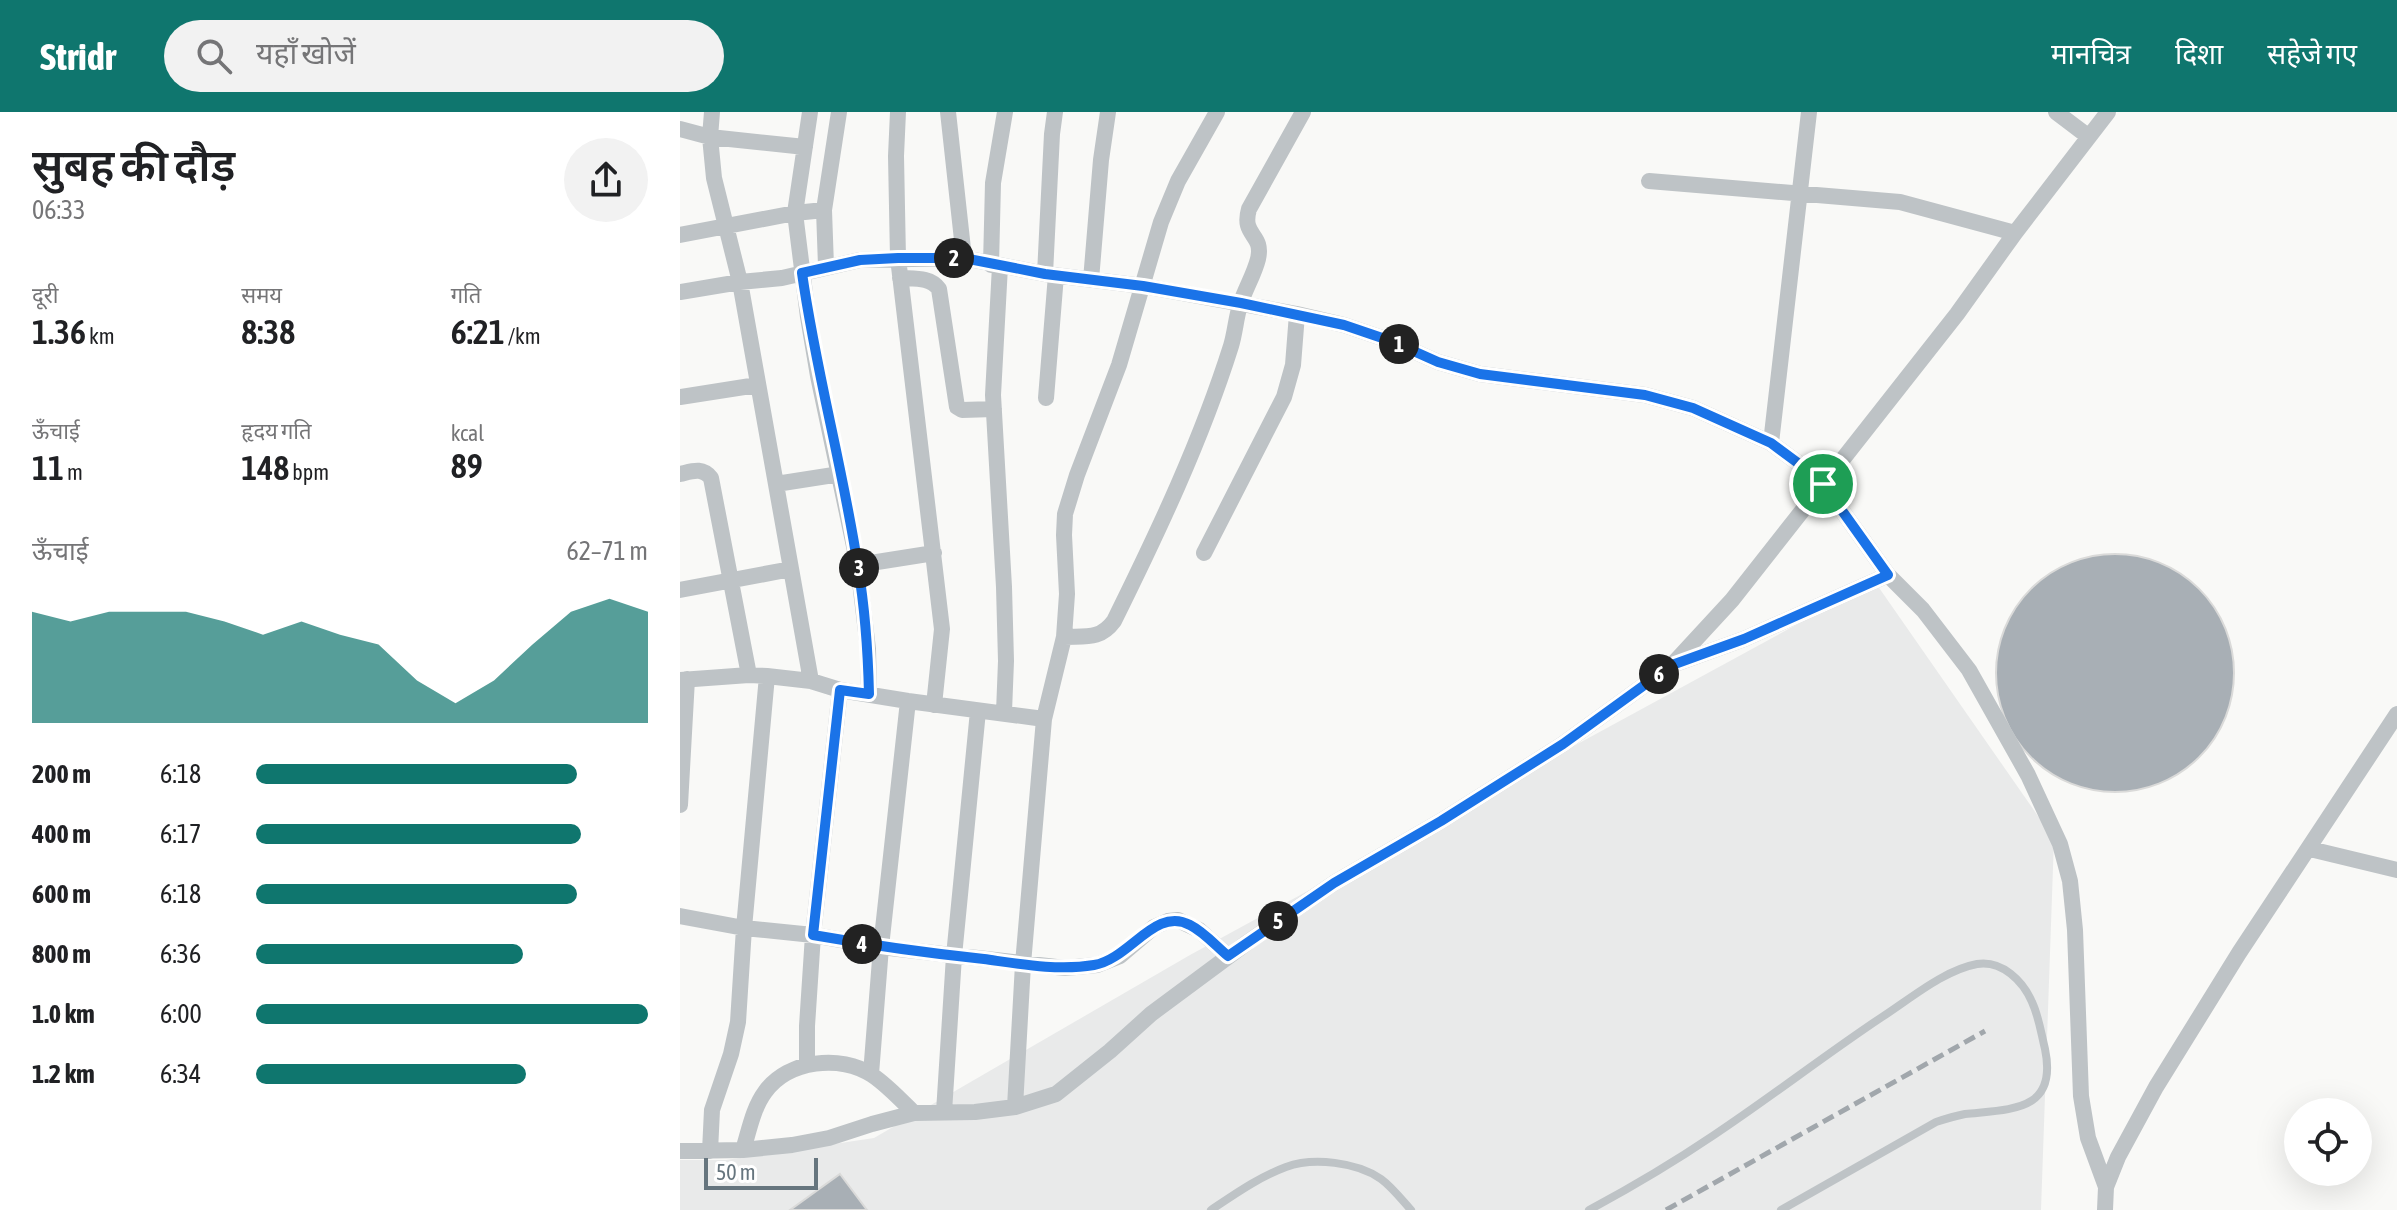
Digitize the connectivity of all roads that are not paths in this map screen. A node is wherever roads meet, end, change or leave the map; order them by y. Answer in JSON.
{"nodes":[{"id":1,"x":712,"y":112,"type":"edge"},
{"id":2,"x":810,"y":112,"type":"edge"},
{"id":3,"x":839,"y":112,"type":"edge"},
{"id":4,"x":898,"y":112,"type":"edge"},
{"id":5,"x":948,"y":112,"type":"edge"},
{"id":6,"x":1005,"y":112,"type":"edge"},
{"id":7,"x":1055,"y":112,"type":"edge"},
{"id":8,"x":1108,"y":112,"type":"edge"},
{"id":9,"x":1217,"y":112,"type":"edge"},
{"id":10,"x":1303,"y":112,"type":"edge"},
{"id":11,"x":1809,"y":112,"type":"edge"},
{"id":12,"x":2056,"y":112,"type":"edge"},
{"id":13,"x":2108,"y":112,"type":"edge"},
{"id":14,"x":680,"y":129,"type":"edge"},
{"id":15,"x":710,"y":137,"type":"junction"},
{"id":16,"x":2089,"y":137,"type":"junction"},
{"id":17,"x":805,"y":147,"type":"junction"},
{"id":18,"x":1649,"y":181,"type":"dead end"},
{"id":19,"x":1799,"y":195,"type":"junction"},
{"id":20,"x":824,"y":210,"type":"junction"},
{"id":21,"x":795,"y":213,"type":"junction"},
{"id":22,"x":726,"y":225,"type":"junction"},
{"id":23,"x":2015,"y":233,"type":"junction"},
{"id":24,"x":680,"y":235,"type":"edge"},
{"id":25,"x":898,"y":258,"type":"junction"},
{"id":26,"x":964,"y":258,"type":"junction"},
{"id":27,"x":996,"y":265,"type":"junction"},
{"id":28,"x":826,"y":266,"type":"junction"},
{"id":29,"x":802,"y":273,"type":"junction"},
{"id":30,"x":1050,"y":275,"type":"junction"},
{"id":31,"x":900,"y":278,"type":"junction"},
{"id":32,"x":1091,"y":280,"type":"junction"},
{"id":33,"x":740,"y":282,"type":"junction"},
{"id":34,"x":1143,"y":286,"type":"junction"},
{"id":35,"x":680,"y":292,"type":"edge"},
{"id":36,"x":1241,"y":303,"type":"junction"},
{"id":37,"x":1297,"y":314,"type":"junction"},
{"id":38,"x":757,"y":385,"type":"junction"},
{"id":39,"x":680,"y":397,"type":"edge"},
{"id":40,"x":1046,"y":398,"type":"dead end"},
{"id":41,"x":994,"y":409,"type":"junction"},
{"id":42,"x":1771,"y":443,"type":"junction"},
{"id":43,"x":680,"y":474,"type":"edge"},
{"id":44,"x":840,"y":474,"type":"junction"},
{"id":45,"x":776,"y":484,"type":"junction"},
{"id":46,"x":1823,"y":484,"type":"junction"},
{"id":47,"x":934,"y":553,"type":"junction"},
{"id":48,"x":1204,"y":553,"type":"dead end"},
{"id":49,"x":858,"y":565,"type":"junction"},
{"id":50,"x":791,"y":569,"type":"junction"},
{"id":51,"x":1888,"y":575,"type":"junction"},
{"id":52,"x":731,"y":580,"type":"junction"},
{"id":53,"x":680,"y":590,"type":"edge"},
{"id":54,"x":1064,"y":637,"type":"junction"},
{"id":55,"x":1672,"y":665,"type":"junction"},
{"id":56,"x":749,"y":675,"type":"junction"},
{"id":57,"x":767,"y":676,"type":"junction"},
{"id":58,"x":684,"y":679,"type":"edge"},
{"id":59,"x":811,"y":681,"type":"junction"},
{"id":60,"x":840,"y":690,"type":"junction"},
{"id":61,"x":869,"y":694,"type":"junction"},
{"id":62,"x":908,"y":701,"type":"junction"},
{"id":63,"x":934,"y":705,"type":"junction"},
{"id":64,"x":978,"y":711,"type":"junction"},
{"id":65,"x":1004,"y":712,"type":"junction"},
{"id":66,"x":2397,"y":714,"type":"edge"},
{"id":67,"x":1044,"y":719,"type":"junction"},
{"id":68,"x":680,"y":805,"type":"edge"},
{"id":69,"x":2310,"y":849,"type":"junction"},
{"id":70,"x":2397,"y":870,"type":"edge"},
{"id":71,"x":680,"y":916,"type":"edge"},
{"id":72,"x":744,"y":928,"type":"junction"},
{"id":73,"x":813,"y":935,"type":"junction"},
{"id":74,"x":881,"y":947,"type":"junction"},
{"id":75,"x":954,"y":956,"type":"junction"},
{"id":76,"x":1228,"y":956,"type":"junction"},
{"id":77,"x":1023,"y":964,"type":"junction"},
{"id":78,"x":807,"y":1065,"type":"junction"},
{"id":79,"x":871,"y":1074,"type":"junction"},
{"id":80,"x":1015,"y":1107,"type":"junction"},
{"id":81,"x":944,"y":1112,"type":"junction"},
{"id":82,"x":914,"y":1113,"type":"junction"},
{"id":83,"x":743,"y":1150,"type":"junction"},
{"id":84,"x":680,"y":1151,"type":"edge"},
{"id":85,"x":710,"y":1151,"type":"junction"},
{"id":86,"x":2106,"y":1187,"type":"junction"},
{"id":87,"x":1211,"y":1210,"type":"edge"},
{"id":88,"x":1411,"y":1210,"type":"edge"},
{"id":89,"x":1589,"y":1210,"type":"edge"},
{"id":90,"x":1781,"y":1210,"type":"edge"},
{"id":91,"x":2105,"y":1210,"type":"edge"}],
"edges":[{"from":1,"to":15,"type":"street"},
{"from":2,"to":17,"type":"street"},
{"from":3,"to":20,"type":"street"},
{"from":4,"to":25,"type":"street"},
{"from":5,"to":26,"type":"street"},
{"from":6,"to":27,"type":"street"},
{"from":7,"to":30,"type":"street"},
{"from":8,"to":32,"type":"street"},
{"from":9,"to":34,"type":"street"},
{"from":10,"to":36,"type":"street"},
{"from":11,"to":19,"type":"street"},
{"from":12,"to":16,"type":"street"},
{"from":13,"to":16,"type":"street"},
{"from":14,"to":15,"type":"street"},
{"from":15,"to":17,"type":"street"},
{"from":15,"to":22,"type":"street"},
{"from":16,"to":23,"type":"street"},
{"from":17,"to":21,"type":"street"},
{"from":18,"to":19,"type":"street"},
{"from":19,"to":23,"type":"street"},
{"from":19,"to":42,"type":"street"},
{"from":20,"to":21,"type":"street"},
{"from":20,"to":28,"type":"street"},
{"from":21,"to":22,"type":"street"},
{"from":21,"to":29,"type":"street"},
{"from":22,"to":24,"type":"street"},
{"from":22,"to":33,"type":"street"},
{"from":23,"to":46,"type":"street"},
{"from":25,"to":26,"type":"street"},
{"from":25,"to":28,"type":"street"},
{"from":25,"to":31,"type":"street"},
{"from":26,"to":27,"type":"street"},
{"from":27,"to":30,"type":"street"},
{"from":27,"to":41,"type":"street"},
{"from":28,"to":29,"type":"street"},
{"from":29,"to":33,"type":"street"},
{"from":29,"to":44,"type":"street"},
{"from":30,"to":32,"type":"street"},
{"from":30,"to":40,"type":"street"},
{"from":31,"to":41,"type":"street"},
{"from":31,"to":47,"type":"street"},
{"from":32,"to":34,"type":"street"},
{"from":33,"to":35,"type":"street"},
{"from":33,"to":38,"type":"street"},
{"from":34,"to":36,"type":"street"},
{"from":34,"to":54,"type":"street"},
{"from":36,"to":37,"type":"street"},
{"from":36,"to":54,"type":"street"},
{"from":37,"to":42,"type":"street"},
{"from":37,"to":48,"type":"street"},
{"from":38,"to":39,"type":"street"},
{"from":38,"to":45,"type":"street"},
{"from":41,"to":65,"type":"street"},
{"from":42,"to":46,"type":"street"},
{"from":43,"to":52,"type":"street"},
{"from":44,"to":45,"type":"street"},
{"from":44,"to":49,"type":"street"},
{"from":45,"to":50,"type":"street"},
{"from":46,"to":51,"type":"street"},
{"from":46,"to":55,"type":"street"},
{"from":47,"to":49,"type":"street"},
{"from":47,"to":63,"type":"street"},
{"from":49,"to":61,"type":"street"},
{"from":50,"to":52,"type":"street"},
{"from":50,"to":59,"type":"street"},
{"from":51,"to":55,"type":"street"},
{"from":51,"to":86,"type":"street"},
{"from":52,"to":53,"type":"street"},
{"from":52,"to":56,"type":"street"},
{"from":54,"to":67,"type":"street"},
{"from":55,"to":76,"type":"street"},
{"from":56,"to":57,"type":"street"},
{"from":56,"to":58,"type":"street"},
{"from":57,"to":59,"type":"street"},
{"from":57,"to":72,"type":"street"},
{"from":58,"to":68,"type":"street"},
{"from":59,"to":60,"type":"street"},
{"from":60,"to":61,"type":"street"},
{"from":60,"to":73,"type":"street"},
{"from":61,"to":62,"type":"street"},
{"from":62,"to":63,"type":"street"},
{"from":62,"to":74,"type":"street"},
{"from":63,"to":64,"type":"street"},
{"from":64,"to":65,"type":"street"},
{"from":64,"to":75,"type":"street"},
{"from":65,"to":67,"type":"street"},
{"from":66,"to":69,"type":"street"},
{"from":67,"to":77,"type":"street"},
{"from":69,"to":70,"type":"street"},
{"from":69,"to":86,"type":"street"},
{"from":71,"to":72,"type":"street"},
{"from":72,"to":73,"type":"street"},
{"from":72,"to":85,"type":"street"},
{"from":73,"to":74,"type":"street"},
{"from":73,"to":78,"type":"street"},
{"from":74,"to":75,"type":"street"},
{"from":74,"to":79,"type":"street"},
{"from":75,"to":77,"type":"street"},
{"from":75,"to":81,"type":"street"},
{"from":76,"to":77,"type":"street"},
{"from":76,"to":80,"type":"street"},
{"from":77,"to":80,"type":"street"},
{"from":78,"to":79,"type":"street"},
{"from":78,"to":83,"type":"street"},
{"from":79,"to":82,"type":"street"},
{"from":80,"to":81,"type":"street"},
{"from":81,"to":82,"type":"street"},
{"from":82,"to":83,"type":"street"},
{"from":83,"to":85,"type":"street"},
{"from":84,"to":85,"type":"street"},
{"from":86,"to":91,"type":"street"},
{"from":87,"to":88,"type":"lane"},
{"from":89,"to":90,"type":"lane"}]}
